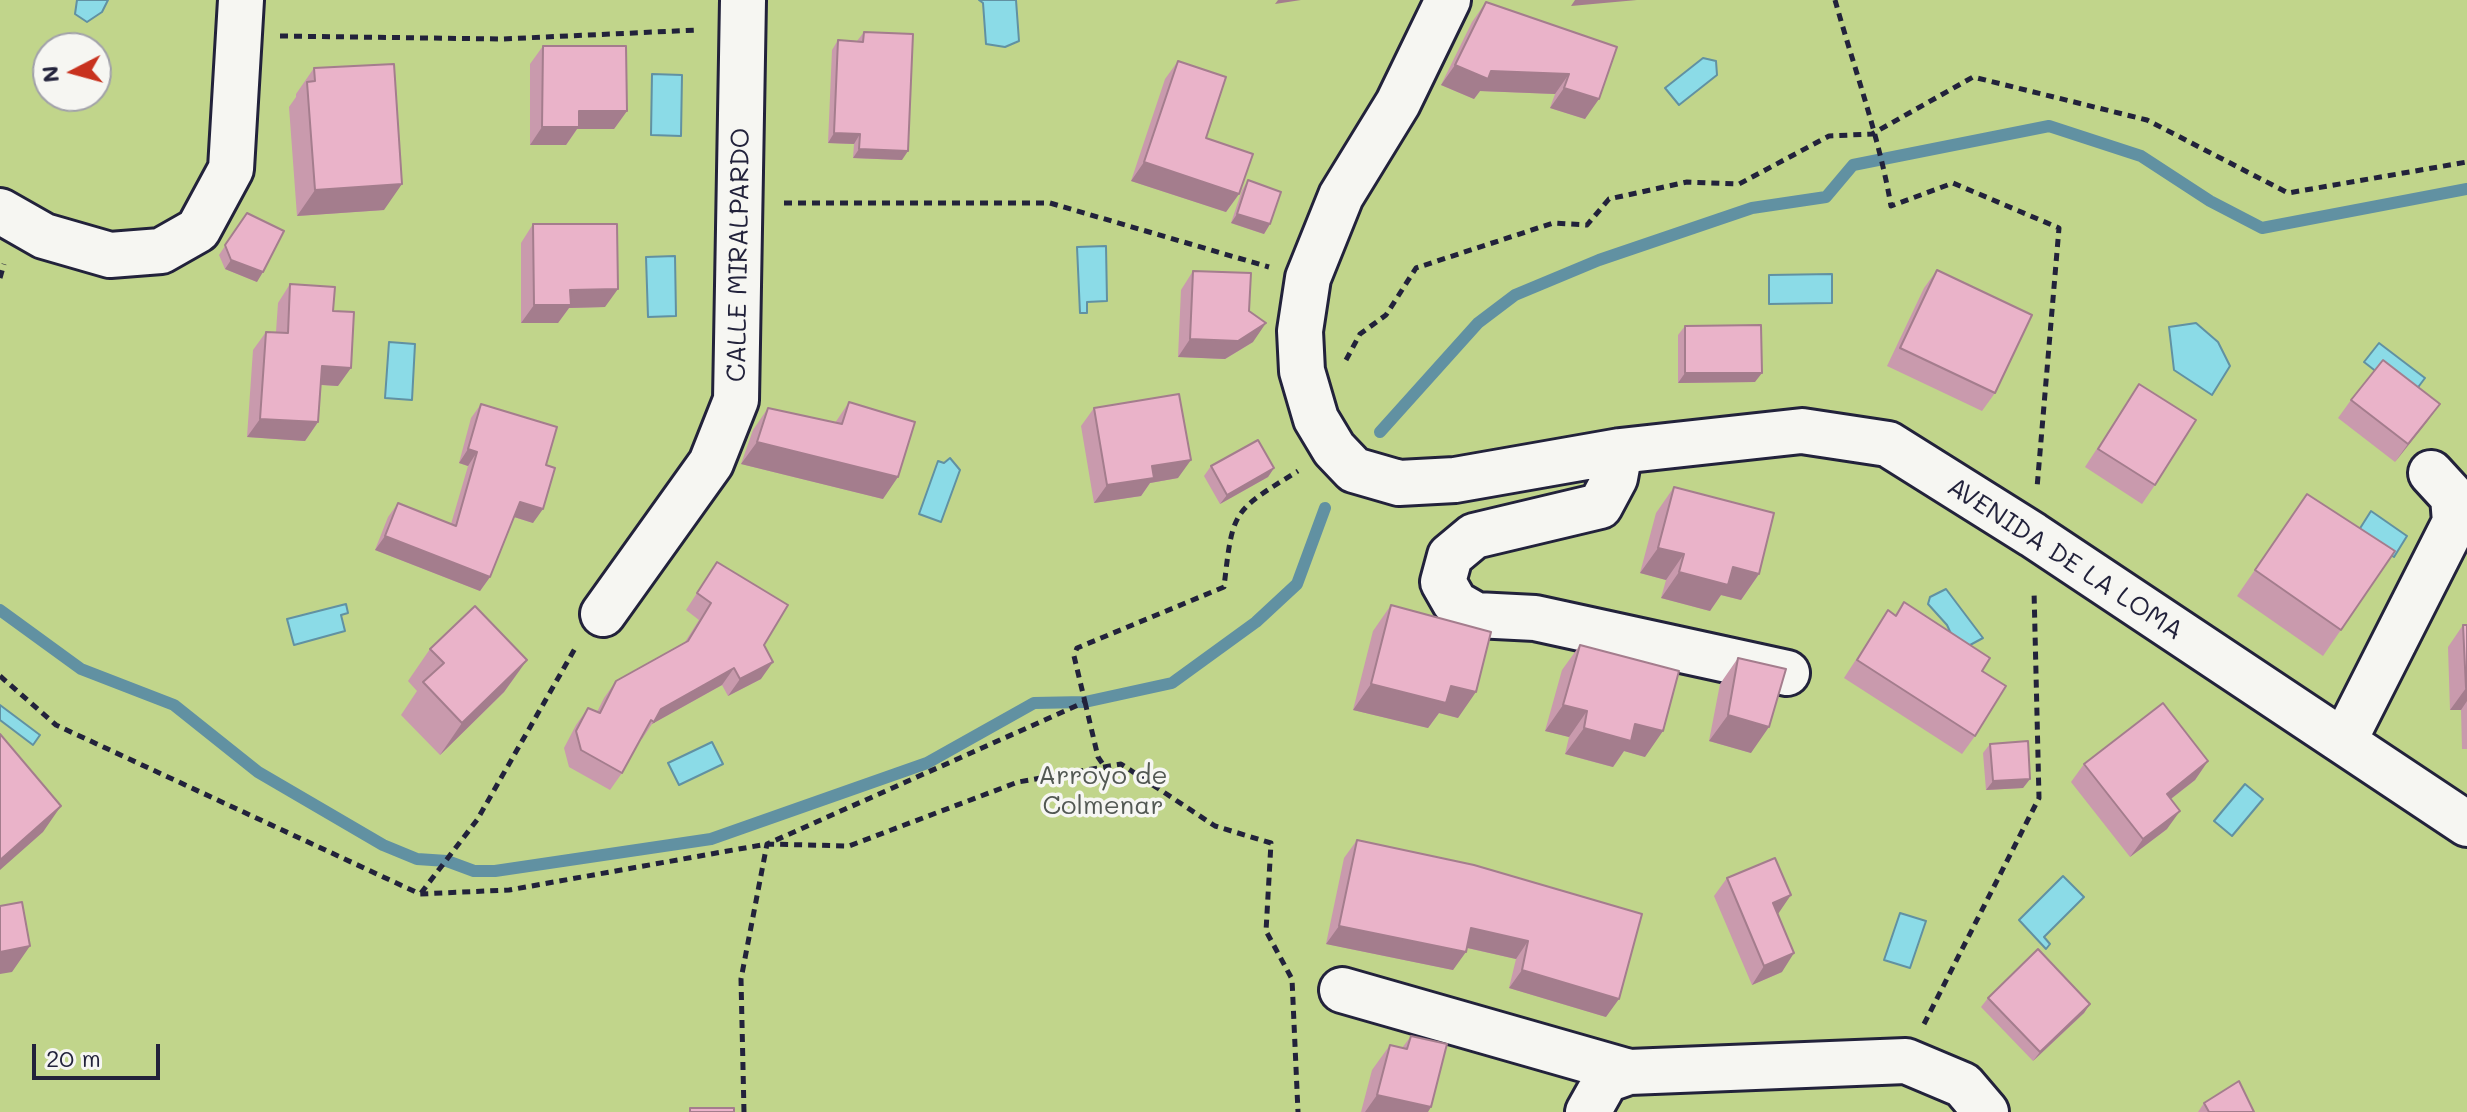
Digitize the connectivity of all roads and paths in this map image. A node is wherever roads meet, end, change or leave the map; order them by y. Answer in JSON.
{"nodes":[{"id":1,"x":1448,"y":0,"type":"edge"},
{"id":2,"x":1835,"y":0,"type":"edge"},
{"id":3,"x":743,"y":14,"type":"edge"},
{"id":4,"x":241,"y":18,"type":"edge"},
{"id":5,"x":1872,"y":134,"type":"junction"},
{"id":6,"x":2467,"y":162,"type":"edge"},
{"id":7,"x":739,"y":203,"type":"junction"},
{"id":8,"x":0,"y":211,"type":"edge"},
{"id":9,"x":1308,"y":278,"type":"junction"},
{"id":10,"x":1325,"y":434,"type":"junction"},
{"id":11,"x":1620,"y":451,"type":"junction"},
{"id":12,"x":2431,"y":473,"type":"dead end"},
{"id":13,"x":603,"y":614,"type":"joint"},
{"id":14,"x":1787,"y":673,"type":"edge"},
{"id":15,"x":0,"y":676,"type":"edge"},
{"id":16,"x":1085,"y":702,"type":"junction"},
{"id":17,"x":2344,"y":741,"type":"junction"},
{"id":18,"x":1106,"y":769,"type":"junction"},
{"id":19,"x":2467,"y":824,"type":"edge"},
{"id":20,"x":767,"y":844,"type":"junction"},
{"id":21,"x":420,"y":894,"type":"junction"},
{"id":22,"x":1342,"y":990,"type":"dead end"},
{"id":23,"x":1629,"y":1072,"type":"junction"},
{"id":24,"x":744,"y":1112,"type":"edge"},
{"id":25,"x":1298,"y":1112,"type":"edge"},
{"id":26,"x":1588,"y":1112,"type":"edge"},
{"id":27,"x":1986,"y":1112,"type":"edge"}],
"edges":[{"from":1,"to":9,"type":"street"},
{"from":2,"to":5,"type":"path"},
{"from":3,"to":4,"type":"path"},
{"from":3,"to":7,"type":"street","name":"CALLE MIRALPARDO"},
{"from":4,"to":8,"type":"street"},
{"from":5,"to":6,"type":"path"},
{"from":5,"to":10,"type":"path"},
{"from":7,"to":9,"type":"path"},
{"from":7,"to":13,"type":"street","name":"CALLE MIRALPARDO"},
{"from":9,"to":10,"type":"street"},
{"from":10,"to":11,"type":"street","name":"AVENIDA DE LA LOMA"},
{"from":10,"to":16,"type":"path"},
{"from":11,"to":14,"type":"street"},
{"from":11,"to":17,"type":"street","name":"AVENIDA DE LA LOMA"},
{"from":12,"to":17,"type":"street"},
{"from":13,"to":21,"type":"path"},
{"from":15,"to":21,"type":"path"},
{"from":16,"to":18,"type":"path"},
{"from":16,"to":20,"type":"path"},
{"from":17,"to":19,"type":"street","name":"AVENIDA DE LA LOMA"},
{"from":18,"to":20,"type":"path"},
{"from":18,"to":25,"type":"path"},
{"from":20,"to":21,"type":"path"},
{"from":20,"to":24,"type":"path"},
{"from":22,"to":23,"type":"street"},
{"from":23,"to":26,"type":"street"},
{"from":23,"to":27,"type":"street"}]}
